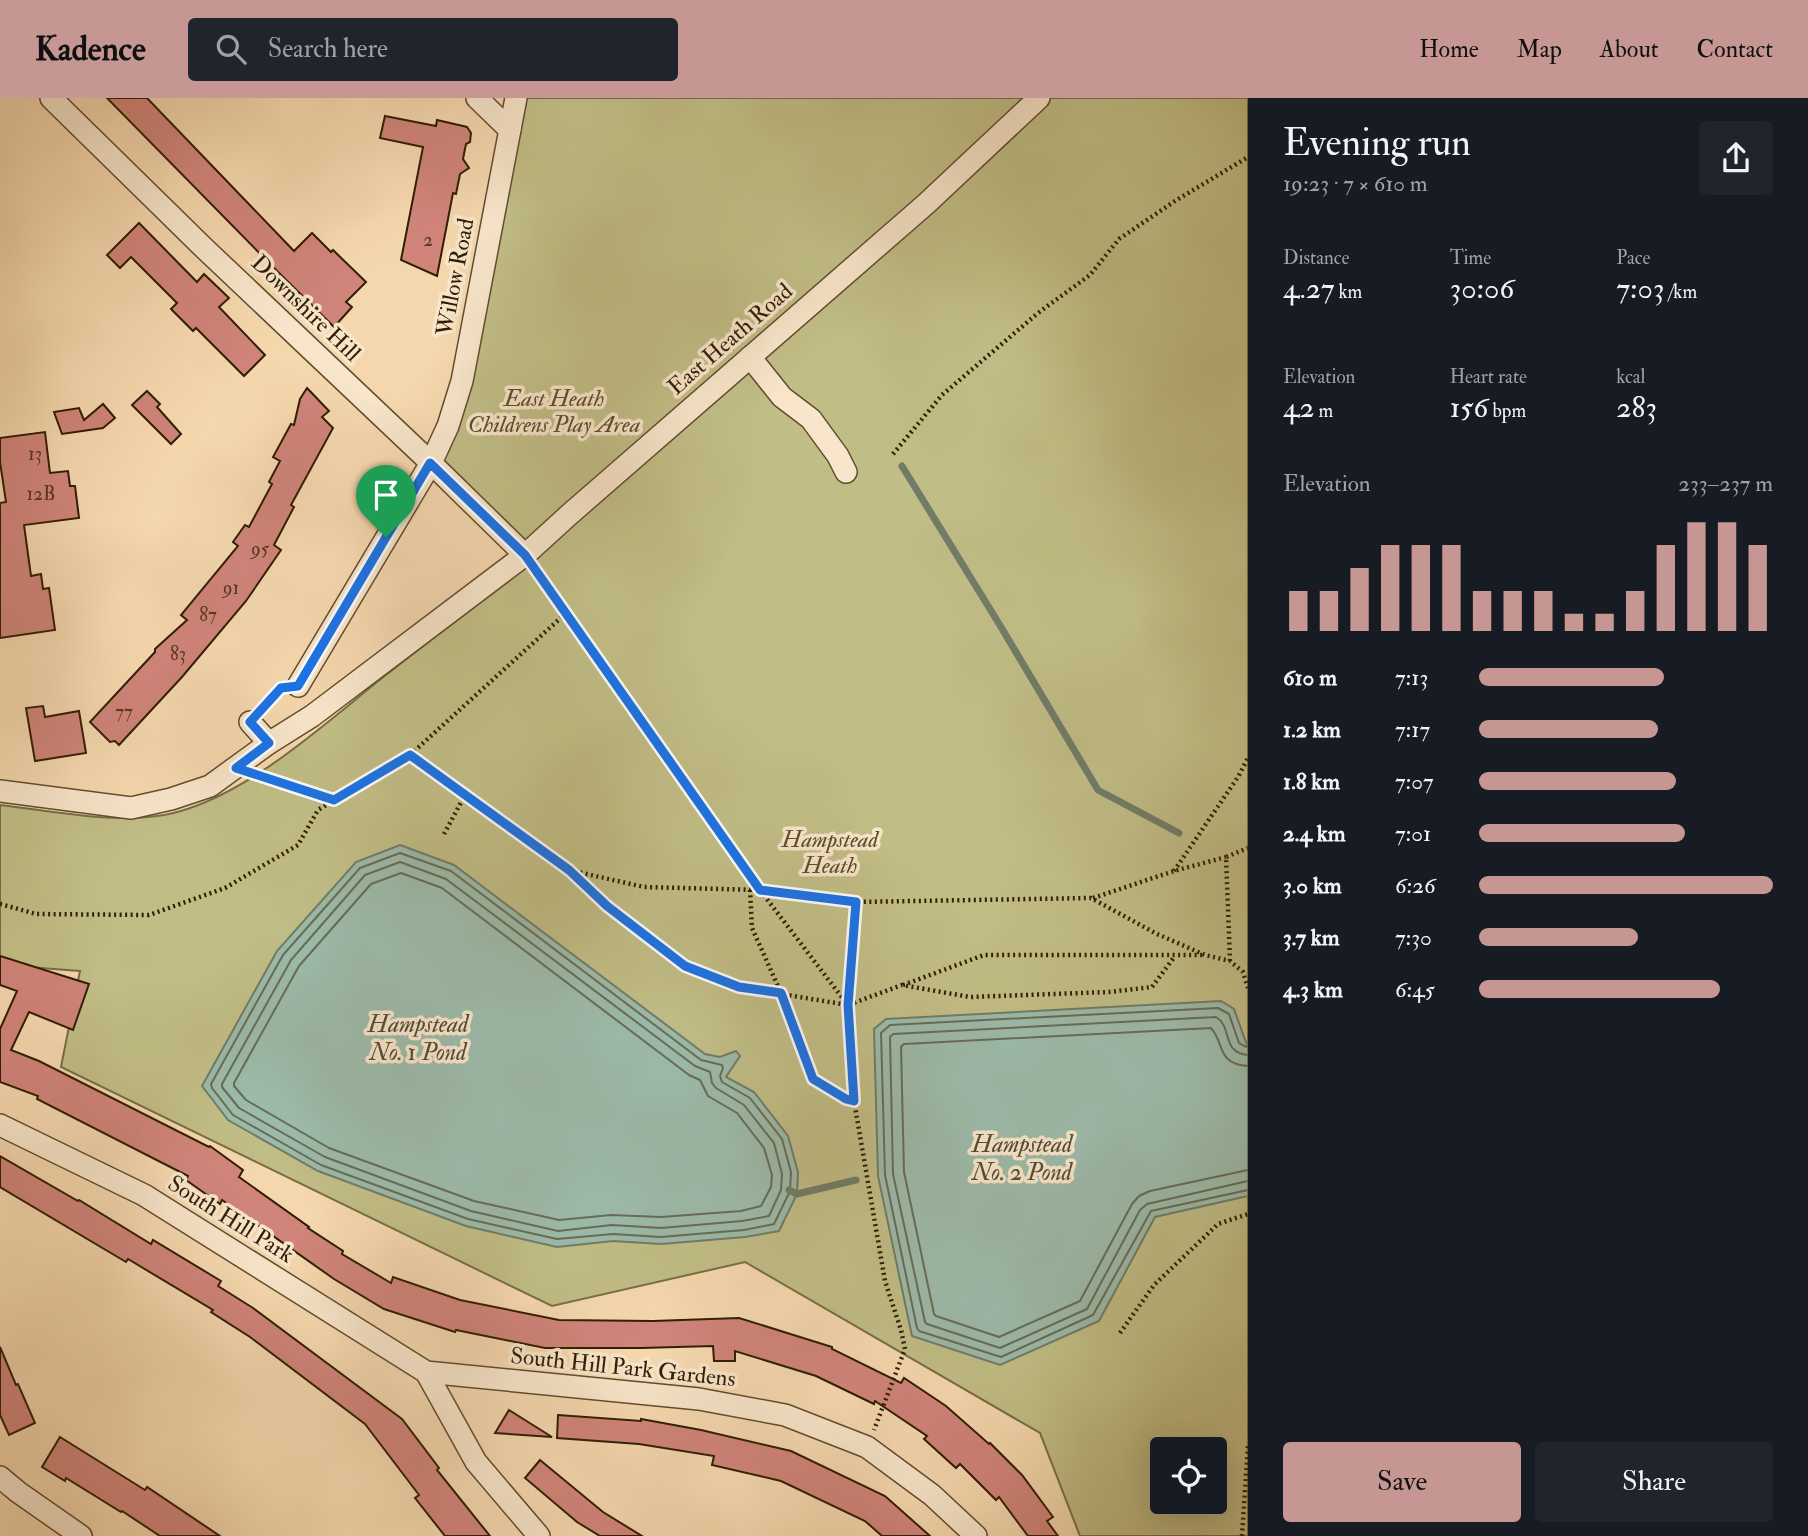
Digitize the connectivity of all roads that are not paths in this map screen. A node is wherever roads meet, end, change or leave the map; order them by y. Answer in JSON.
{"nodes":[{"id":1,"x":51,"y":98,"type":"edge"},
{"id":2,"x":477,"y":98,"type":"edge"},
{"id":3,"x":516,"y":98,"type":"edge"},
{"id":4,"x":1040,"y":98,"type":"edge"},
{"id":5,"x":510,"y":130,"type":"junction"},
{"id":6,"x":750,"y":357,"type":"junction"},
{"id":7,"x":430,"y":463,"type":"junction"},
{"id":8,"x":846,"y":472,"type":"dead end"},
{"id":9,"x":525,"y":555,"type":"junction"},
{"id":10,"x":298,"y":686,"type":"road end"},
{"id":11,"x":250,"y":722,"type":"road end"},
{"id":12,"x":269,"y":743,"type":"junction"},
{"id":13,"x":0,"y":791,"type":"edge"},
{"id":14,"x":0,"y":1125,"type":"edge"},
{"id":15,"x":426,"y":1372,"type":"junction"},
{"id":16,"x":0,"y":1477,"type":"edge"},
{"id":17,"x":81,"y":1536,"type":"edge"},
{"id":18,"x":539,"y":1536,"type":"edge"},
{"id":19,"x":976,"y":1536,"type":"edge"}],
"edges":[{"from":1,"to":7,"type":"street","name":"Downshire Hill"},
{"from":2,"to":5,"type":"street"},
{"from":3,"to":5,"type":"street","name":"Willow Road"},
{"from":4,"to":6,"type":"street","name":"East Heath Road"},
{"from":5,"to":7,"type":"street","name":"Willow Road"},
{"from":6,"to":8,"type":"street"},
{"from":6,"to":9,"type":"street","name":"East Heath Road"},
{"from":7,"to":9,"type":"street","name":"Downshire Hill"},
{"from":7,"to":10,"type":"street","name":"Willow Road"},
{"from":9,"to":12,"type":"street","name":"East Heath Road"},
{"from":11,"to":12,"type":"street"},
{"from":12,"to":13,"type":"street","name":"East Heath Road"},
{"from":14,"to":15,"type":"street","name":"South Hill Park"},
{"from":15,"to":18,"type":"street"},
{"from":15,"to":19,"type":"street","name":"South Hill Park Gardens"},
{"from":16,"to":17,"type":"street"}]}
